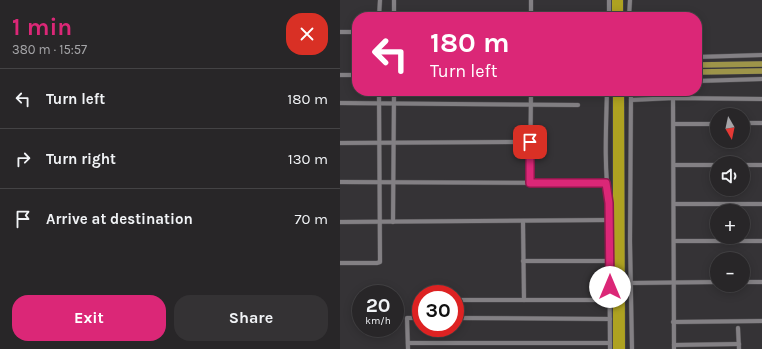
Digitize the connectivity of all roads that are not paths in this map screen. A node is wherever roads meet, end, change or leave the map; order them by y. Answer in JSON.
{"nodes":[{"id":1,"x":380,"y":0,"type":"edge"},
{"id":2,"x":394,"y":0,"type":"edge"},
{"id":3,"x":531,"y":0,"type":"edge"},
{"id":4,"x":609,"y":0,"type":"edge"},
{"id":5,"x":615,"y":0,"type":"edge"},
{"id":6,"x":620,"y":0,"type":"edge"},
{"id":7,"x":630,"y":0,"type":"edge"},
{"id":8,"x":380,"y":12,"type":"edge"},
{"id":9,"x":394,"y":12,"type":"edge"},
{"id":10,"x":531,"y":12,"type":"edge"},
{"id":11,"x":609,"y":12,"type":"edge"},
{"id":12,"x":615,"y":12,"type":"edge"},
{"id":13,"x":620,"y":12,"type":"edge"},
{"id":14,"x":629,"y":12,"type":"edge"},
{"id":15,"x":340,"y":32,"type":"edge"},
{"id":16,"x":352,"y":32,"type":"edge"},
{"id":17,"x":762,"y":55,"type":"edge"},
{"id":18,"x":702,"y":57,"type":"edge"},
{"id":19,"x":762,"y":64,"type":"edge"},
{"id":20,"x":702,"y":65,"type":"edge"},
{"id":21,"x":762,"y":71,"type":"edge"},
{"id":22,"x":702,"y":72,"type":"edge"},
{"id":23,"x":340,"y":75,"type":"edge"},
{"id":24,"x":352,"y":75,"type":"edge"},
{"id":25,"x":762,"y":79,"type":"edge"},
{"id":26,"x":702,"y":81,"type":"edge"},
{"id":27,"x":379,"y":96,"type":"edge"},
{"id":28,"x":394,"y":96,"type":"edge"},
{"id":29,"x":531,"y":96,"type":"edge"},
{"id":30,"x":607,"y":96,"type":"edge"},
{"id":31,"x":616,"y":96,"type":"edge"},
{"id":32,"x":621,"y":96,"type":"edge"},
{"id":33,"x":631,"y":96,"type":"edge"},
{"id":34,"x":674,"y":98,"type":"junction"},
{"id":35,"x":762,"y":99,"type":"edge"},
{"id":36,"x":631,"y":100,"type":"junction"},
{"id":37,"x":379,"y":102,"type":"junction"},
{"id":38,"x":340,"y":103,"type":"edge"},
{"id":39,"x":394,"y":103,"type":"junction"},
{"id":40,"x":530,"y":104,"type":"junction"},
{"id":41,"x":578,"y":104,"type":"dead end"},
{"id":42,"x":762,"y":123,"type":"edge"},
{"id":43,"x":674,"y":124,"type":"junction"},
{"id":44,"x":710,"y":124,"type":"edge"},
{"id":45,"x":750,"y":124,"type":"edge"},
{"id":46,"x":530,"y":142,"type":"junction"},
{"id":47,"x":340,"y":143,"type":"edge"},
{"id":48,"x":380,"y":143,"type":"junction"},
{"id":49,"x":394,"y":143,"type":"junction"},
{"id":50,"x":674,"y":165,"type":"junction"},
{"id":51,"x":710,"y":165,"type":"edge"},
{"id":52,"x":750,"y":165,"type":"edge"},
{"id":53,"x":762,"y":165,"type":"edge"},
{"id":54,"x":340,"y":182,"type":"edge"},
{"id":55,"x":380,"y":182,"type":"junction"},
{"id":56,"x":394,"y":182,"type":"junction"},
{"id":57,"x":530,"y":183,"type":"junction"},
{"id":58,"x":606,"y":183,"type":"junction"},
{"id":59,"x":674,"y":204,"type":"junction"},
{"id":60,"x":762,"y":204,"type":"edge"},
{"id":61,"x":609,"y":220,"type":"junction"},
{"id":62,"x":523,"y":221,"type":"junction"},
{"id":63,"x":340,"y":222,"type":"edge"},
{"id":64,"x":380,"y":222,"type":"junction"},
{"id":65,"x":394,"y":222,"type":"junction"},
{"id":66,"x":674,"y":241,"type":"junction"},
{"id":67,"x":762,"y":241,"type":"edge"},
{"id":68,"x":523,"y":261,"type":"junction"},
{"id":69,"x":609,"y":261,"type":"junction"},
{"id":70,"x":340,"y":263,"type":"edge"},
{"id":71,"x":673,"y":282,"type":"junction"},
{"id":72,"x":710,"y":282,"type":"edge"},
{"id":73,"x":750,"y":282,"type":"edge"},
{"id":74,"x":762,"y":282,"type":"edge"},
{"id":75,"x":631,"y":283,"type":"junction"},
{"id":76,"x":464,"y":300,"type":"edge"},
{"id":77,"x":524,"y":300,"type":"junction"},
{"id":78,"x":610,"y":300,"type":"junction"},
{"id":79,"x":412,"y":318,"type":"edge"},
{"id":80,"x":464,"y":318,"type":"edge"},
{"id":81,"x":610,"y":319,"type":"junction"},
{"id":82,"x":762,"y":321,"type":"edge"},
{"id":83,"x":673,"y":322,"type":"junction"},
{"id":84,"x":738,"y":328,"type":"dead end"},
{"id":85,"x":408,"y":343,"type":"junction"},
{"id":86,"x":610,"y":344,"type":"junction"},
{"id":87,"x":674,"y":347,"type":"edge"},
{"id":88,"x":738,"y":347,"type":"edge"},
{"id":89,"x":408,"y":349,"type":"edge"},
{"id":90,"x":610,"y":349,"type":"edge"},
{"id":91,"x":616,"y":349,"type":"edge"},
{"id":92,"x":622,"y":349,"type":"edge"},
{"id":93,"x":632,"y":349,"type":"edge"}],
"edges":[{"from":1,"to":8,"type":"street"},
{"from":2,"to":9,"type":"street"},
{"from":3,"to":10,"type":"street"},
{"from":4,"to":11,"type":"street"},
{"from":5,"to":12,"type":"highway"},
{"from":6,"to":13,"type":"highway"},
{"from":7,"to":14,"type":"street"},
{"from":15,"to":16,"type":"street"},
{"from":17,"to":18,"type":"street"},
{"from":19,"to":20,"type":"main road"},
{"from":21,"to":22,"type":"main road"},
{"from":23,"to":24,"type":"street"},
{"from":25,"to":26,"type":"street"},
{"from":27,"to":37,"type":"street"},
{"from":28,"to":39,"type":"street"},
{"from":29,"to":40,"type":"street"},
{"from":30,"to":58,"type":"street"},
{"from":31,"to":91,"type":"highway"},
{"from":32,"to":92,"type":"highway"},
{"from":33,"to":36,"type":"street"},
{"from":34,"to":35,"type":"street"},
{"from":34,"to":36,"type":"street"},
{"from":34,"to":43,"type":"street"},
{"from":36,"to":75,"type":"street"},
{"from":37,"to":38,"type":"street"},
{"from":37,"to":39,"type":"street"},
{"from":37,"to":48,"type":"street"},
{"from":39,"to":40,"type":"street"},
{"from":39,"to":49,"type":"street"},
{"from":40,"to":41,"type":"street"},
{"from":40,"to":46,"type":"street"},
{"from":42,"to":45,"type":"street"},
{"from":43,"to":44,"type":"street"},
{"from":43,"to":50,"type":"street"},
{"from":46,"to":49,"type":"street"},
{"from":46,"to":57,"type":"street"},
{"from":47,"to":48,"type":"street"},
{"from":48,"to":49,"type":"street"},
{"from":48,"to":55,"type":"street"},
{"from":49,"to":56,"type":"street"},
{"from":50,"to":51,"type":"street"},
{"from":50,"to":59,"type":"street"},
{"from":52,"to":53,"type":"street"},
{"from":54,"to":55,"type":"street"},
{"from":55,"to":56,"type":"street"},
{"from":55,"to":64,"type":"street"},
{"from":56,"to":57,"type":"street"},
{"from":56,"to":65,"type":"street"},
{"from":57,"to":58,"type":"street"},
{"from":58,"to":61,"type":"street"},
{"from":59,"to":60,"type":"street"},
{"from":59,"to":66,"type":"street"},
{"from":61,"to":62,"type":"street"},
{"from":61,"to":69,"type":"street"},
{"from":62,"to":65,"type":"street"},
{"from":62,"to":68,"type":"street"},
{"from":63,"to":64,"type":"street"},
{"from":64,"to":65,"type":"street"},
{"from":64,"to":70,"type":"street"},
{"from":66,"to":67,"type":"street"},
{"from":66,"to":71,"type":"street"},
{"from":68,"to":69,"type":"street"},
{"from":68,"to":77,"type":"street"},
{"from":69,"to":78,"type":"street"},
{"from":71,"to":72,"type":"street"},
{"from":71,"to":75,"type":"street"},
{"from":71,"to":83,"type":"street"},
{"from":73,"to":74,"type":"street"},
{"from":75,"to":93,"type":"street"},
{"from":76,"to":77,"type":"street"},
{"from":77,"to":78,"type":"street"},
{"from":78,"to":81,"type":"street"},
{"from":79,"to":85,"type":"street"},
{"from":80,"to":81,"type":"street"},
{"from":81,"to":86,"type":"street"},
{"from":82,"to":83,"type":"street"},
{"from":83,"to":87,"type":"street"},
{"from":84,"to":88,"type":"street"},
{"from":85,"to":86,"type":"street"},
{"from":85,"to":89,"type":"street"},
{"from":86,"to":90,"type":"street"},
{"from":87,"to":88,"type":"street"}]}
